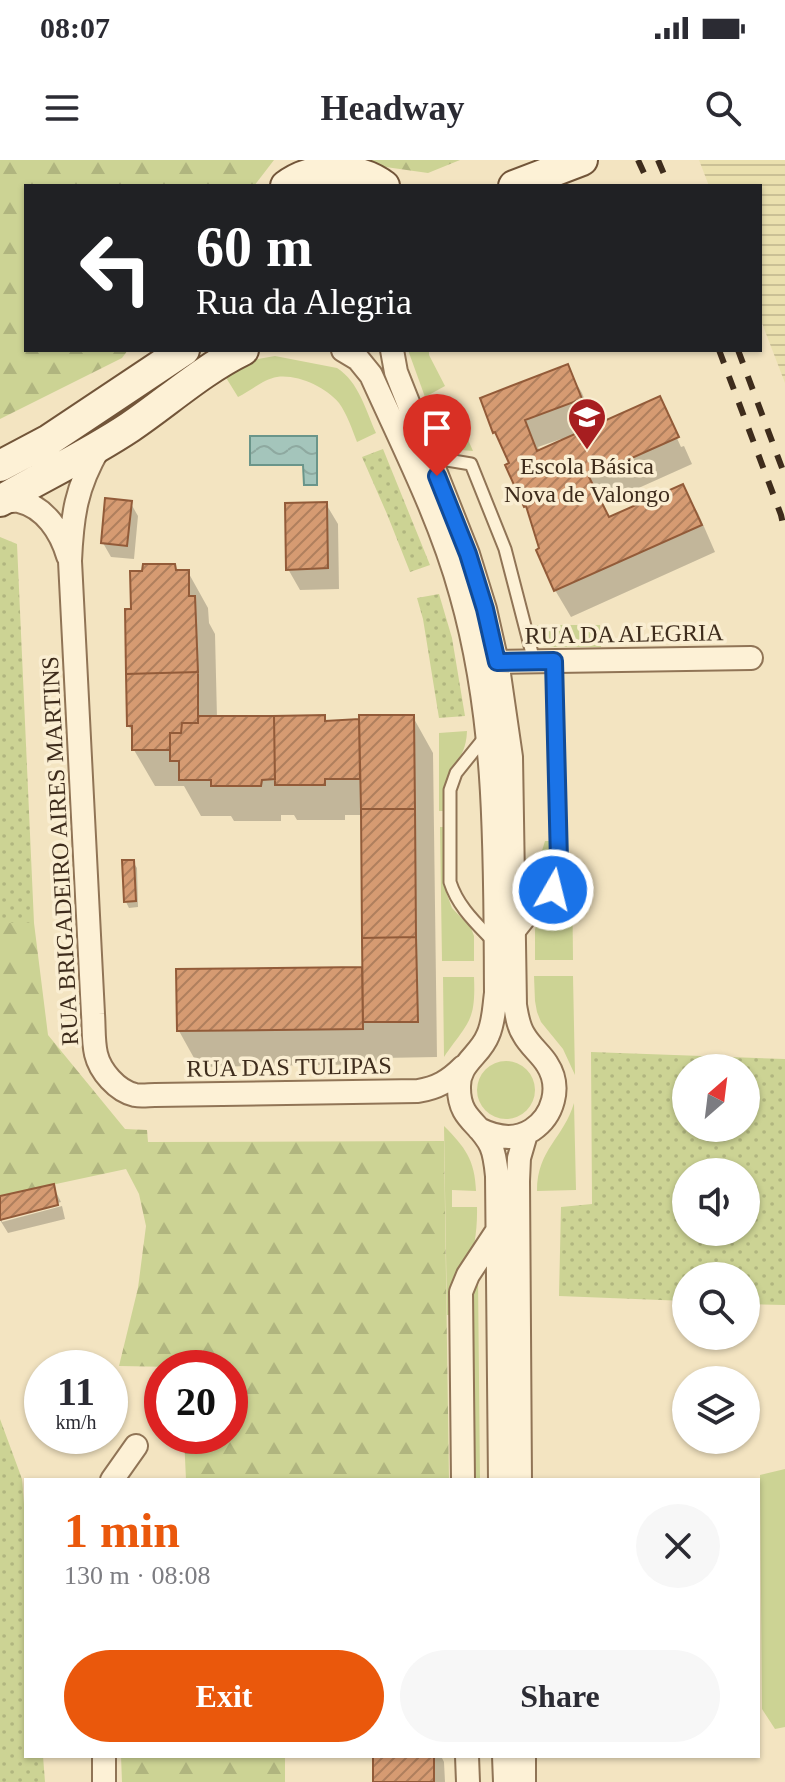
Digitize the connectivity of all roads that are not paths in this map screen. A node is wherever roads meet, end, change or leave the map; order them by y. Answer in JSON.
{"nodes":[{"id":1,"x":582,"y":160,"type":"edge"},
{"id":2,"x":288,"y":184,"type":"edge"},
{"id":3,"x":381,"y":184,"type":"edge"},
{"id":4,"x":519,"y":184,"type":"edge"},
{"id":5,"x":181,"y":352,"type":"edge"},
{"id":6,"x":240,"y":352,"type":"edge"},
{"id":7,"x":346,"y":352,"type":"edge"},
{"id":8,"x":392,"y":352,"type":"edge"},
{"id":9,"x":100,"y":446,"type":"junction"},
{"id":10,"x":31,"y":450,"type":"junction"},
{"id":11,"x":429,"y":457,"type":"junction"},
{"id":12,"x":0,"y":466,"type":"edge"},
{"id":13,"x":33,"y":496,"type":"junction"},
{"id":14,"x":0,"y":502,"type":"edge"},
{"id":15,"x":70,"y":561,"type":"junction"},
{"id":16,"x":751,"y":658,"type":"dead end"},
{"id":17,"x":544,"y":661,"type":"junction"},
{"id":18,"x":497,"y":662,"type":"junction"},
{"id":19,"x":487,"y":733,"type":"junction"},
{"id":20,"x":505,"y":941,"type":"junction"},
{"id":21,"x":480,"y":1049,"type":"junction"},
{"id":22,"x":538,"y":1054,"type":"junction"},
{"id":23,"x":463,"y":1067,"type":"junction"},
{"id":24,"x":418,"y":1091,"type":"junction"},
{"id":25,"x":161,"y":1095,"type":"joint"},
{"id":26,"x":473,"y":1124,"type":"junction"},
{"id":27,"x":526,"y":1134,"type":"junction"},
{"id":28,"x":497,"y":1231,"type":"junction"},
{"id":29,"x":136,"y":1446,"type":"dead end"},
{"id":30,"x":113,"y":1478,"type":"edge"},
{"id":31,"x":463,"y":1478,"type":"edge"},
{"id":32,"x":500,"y":1478,"type":"edge"},
{"id":33,"x":520,"y":1478,"type":"edge"},
{"id":34,"x":104,"y":1758,"type":"edge"},
{"id":35,"x":467,"y":1758,"type":"edge"},
{"id":36,"x":504,"y":1758,"type":"edge"},
{"id":37,"x":524,"y":1758,"type":"edge"},
{"id":38,"x":104,"y":1782,"type":"edge"},
{"id":39,"x":468,"y":1782,"type":"edge"},
{"id":40,"x":505,"y":1782,"type":"edge"},
{"id":41,"x":524,"y":1782,"type":"edge"}],
"edges":[{"from":1,"to":4,"type":"main road"},
{"from":2,"to":3,"type":"main road"},
{"from":5,"to":10,"type":"main road"},
{"from":6,"to":9,"type":"main road"},
{"from":7,"to":19,"type":"street"},
{"from":8,"to":11,"type":"street"},
{"from":9,"to":13,"type":"main road"},
{"from":9,"to":15,"type":"street","name":"RUA BRIGADEIRO AIRES MARTINS"},
{"from":10,"to":12,"type":"main road"},
{"from":10,"to":13,"type":"street"},
{"from":11,"to":17,"type":"lane"},
{"from":11,"to":18,"type":"street"},
{"from":13,"to":14,"type":"main road"},
{"from":13,"to":15,"type":"street","name":"RUA BRIGADEIRO AIRES MARTINS"},
{"from":15,"to":25,"type":"street","name":"RUA BRIGADEIRO AIRES MARTINS"},
{"from":16,"to":17,"type":"street","name":"RUA DA ALEGRIA"},
{"from":17,"to":18,"type":"street","name":"RUA DA ALEGRIA"},
{"from":17,"to":20,"type":"lane"},
{"from":18,"to":20,"type":"street"},
{"from":19,"to":20,"type":"street"},
{"from":19,"to":20,"type":"lane"},
{"from":20,"to":21,"type":"street"},
{"from":20,"to":22,"type":"street"},
{"from":21,"to":22,"type":"street"},
{"from":21,"to":23,"type":"street"},
{"from":22,"to":27,"type":"street"},
{"from":23,"to":24,"type":"street"},
{"from":23,"to":26,"type":"street"},
{"from":24,"to":25,"type":"street","name":"RUA DAS TULIPAS"},
{"from":24,"to":26,"type":"street"},
{"from":26,"to":27,"type":"street"},
{"from":26,"to":28,"type":"street"},
{"from":27,"to":33,"type":"street"},
{"from":28,"to":31,"type":"street"},
{"from":28,"to":32,"type":"street"},
{"from":29,"to":30,"type":"street"},
{"from":34,"to":38,"type":"street"},
{"from":35,"to":39,"type":"street"},
{"from":36,"to":40,"type":"street"},
{"from":37,"to":41,"type":"street"}]}
